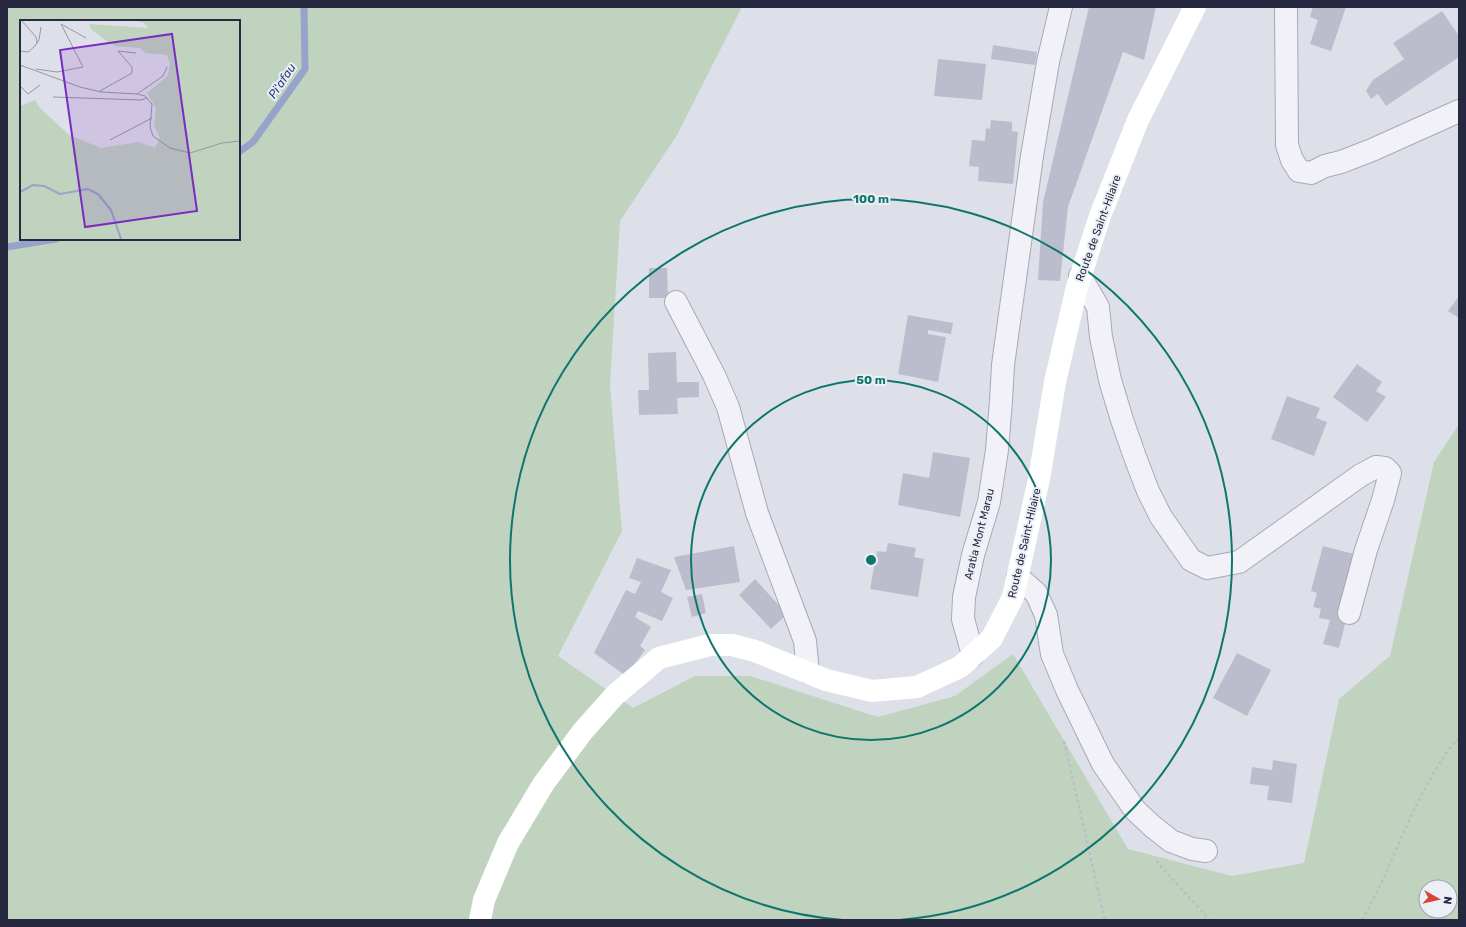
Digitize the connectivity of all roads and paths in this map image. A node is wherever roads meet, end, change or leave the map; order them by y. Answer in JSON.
{"nodes":[{"id":1,"x":1061,"y":7,"type":"edge"},
{"id":2,"x":1195,"y":7,"type":"edge"},
{"id":3,"x":1286,"y":7,"type":"edge"},
{"id":4,"x":1459,"y":111,"type":"edge"},
{"id":5,"x":1080,"y":276,"type":"junction"},
{"id":6,"x":676,"y":302,"type":"dead end"},
{"id":7,"x":1018,"y":577,"type":"junction"},
{"id":8,"x":1349,"y":613,"type":"dead end"},
{"id":9,"x":973,"y":655,"type":"junction"},
{"id":10,"x":808,"y":672,"type":"junction"},
{"id":11,"x":1063,"y":736,"type":"dead end"},
{"id":12,"x":1459,"y":738,"type":"edge"},
{"id":13,"x":1206,"y":851,"type":"dead end"},
{"id":14,"x":1151,"y":855,"type":"dead end"},
{"id":15,"x":480,"y":920,"type":"edge"},
{"id":16,"x":1105,"y":920,"type":"edge"},
{"id":17,"x":1210,"y":920,"type":"edge"},
{"id":18,"x":1362,"y":920,"type":"edge"}],
"edges":[{"from":1,"to":9,"type":"street","name":"Aratia Mont Marau"},
{"from":2,"to":5,"type":"street","name":"Route de Saint-Hilaire"},
{"from":3,"to":4,"type":"street"},
{"from":5,"to":7,"type":"street","name":"Route de Saint-Hilaire"},
{"from":5,"to":8,"type":"street"},
{"from":6,"to":10,"type":"street"},
{"from":7,"to":9,"type":"street","name":"Route de Saint-Hilaire"},
{"from":7,"to":13,"type":"street"},
{"from":9,"to":10,"type":"street","name":"Route de Saint-Hilaire"},
{"from":10,"to":15,"type":"street","name":"Route de Saint-Hilaire"},
{"from":11,"to":16,"type":"path"},
{"from":12,"to":18,"type":"path"},
{"from":14,"to":17,"type":"path"}]}
